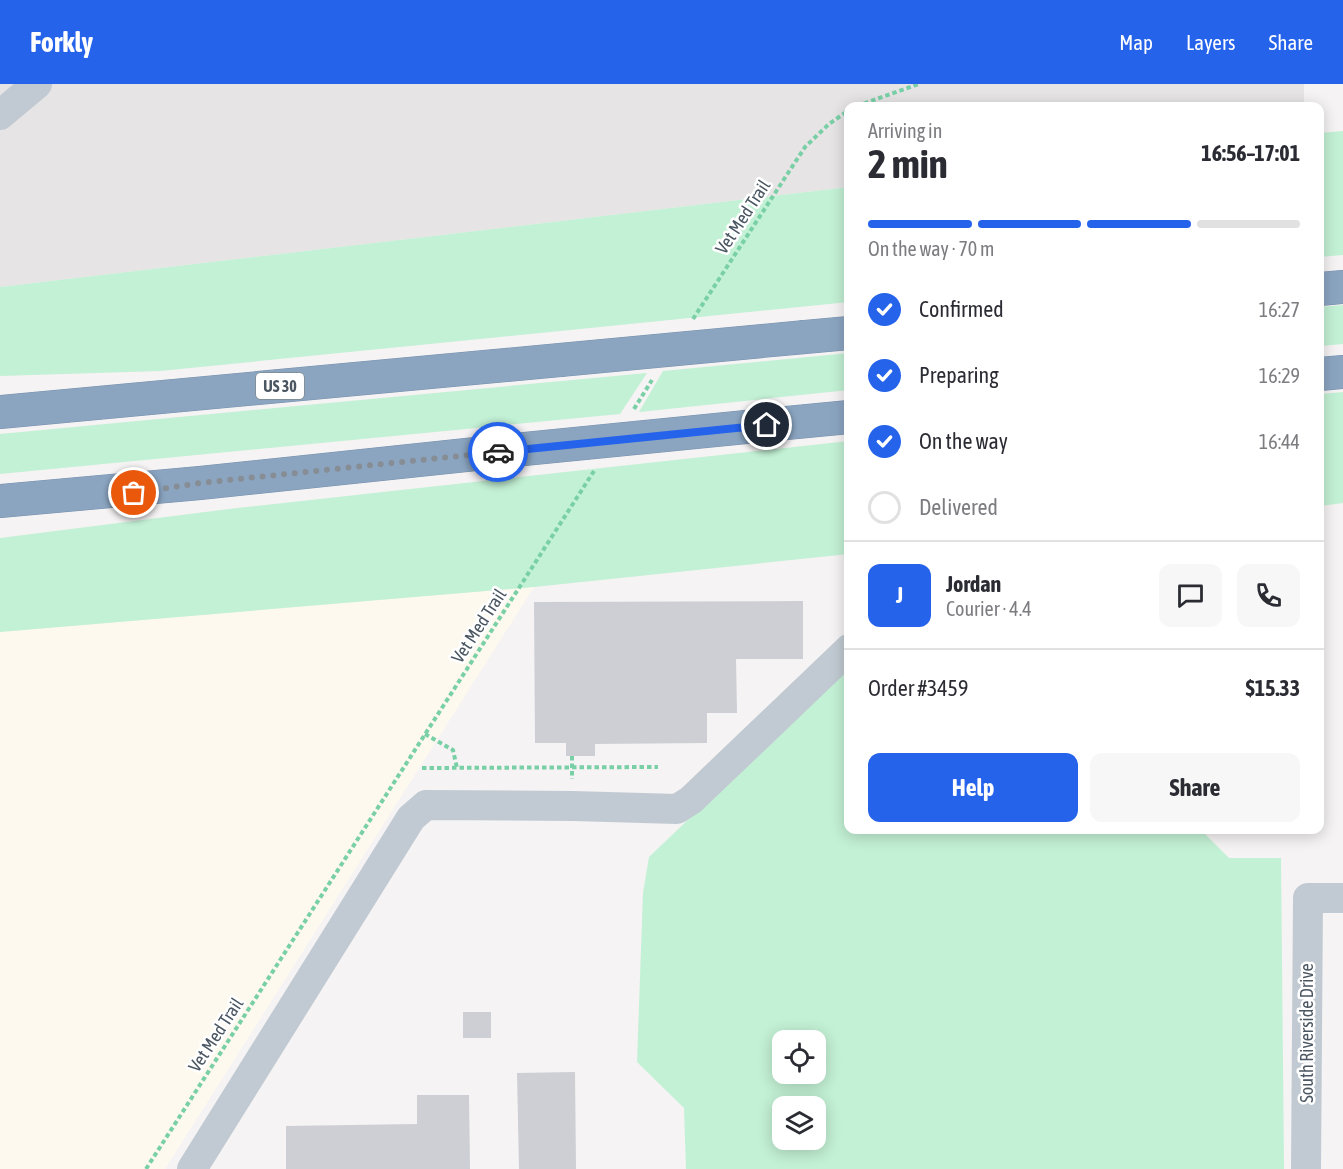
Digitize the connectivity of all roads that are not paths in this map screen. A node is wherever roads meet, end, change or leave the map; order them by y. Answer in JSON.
{"nodes":[{"id":1,"x":37,"y":84,"type":"edge"},
{"id":2,"x":0,"y":115,"type":"edge"},
{"id":3,"x":1343,"y":286,"type":"edge"},
{"id":4,"x":1324,"y":288,"type":"edge"},
{"id":5,"x":844,"y":333,"type":"edge"},
{"id":6,"x":1343,"y":372,"type":"edge"},
{"id":7,"x":1324,"y":374,"type":"edge"},
{"id":8,"x":0,"y":397,"type":"edge"},
{"id":9,"x":63,"y":405,"type":"junction"},
{"id":10,"x":0,"y":412,"type":"edge"},
{"id":11,"x":844,"y":417,"type":"edge"},
{"id":12,"x":200,"y":483,"type":"junction"},
{"id":13,"x":0,"y":501,"type":"edge"},
{"id":14,"x":0,"y":513,"type":"edge"},
{"id":15,"x":844,"y":654,"type":"edge"},
{"id":16,"x":1343,"y":898,"type":"edge"},
{"id":17,"x":192,"y":1169,"type":"edge"},
{"id":18,"x":1306,"y":1169,"type":"edge"}],
"edges":[{"from":1,"to":2,"type":"street"},
{"from":3,"to":4,"type":"highway"},
{"from":5,"to":9,"type":"highway","number":"US 30","bridge":true},
{"from":6,"to":7,"type":"highway"},
{"from":8,"to":9,"type":"highway"},
{"from":9,"to":10,"type":"highway","number":"US 30"},
{"from":11,"to":12,"type":"highway","bridge":true},
{"from":12,"to":13,"type":"highway"},
{"from":12,"to":14,"type":"highway"},
{"from":15,"to":17,"type":"street"},
{"from":16,"to":18,"type":"street","name":"South Riverside Drive"}]}
